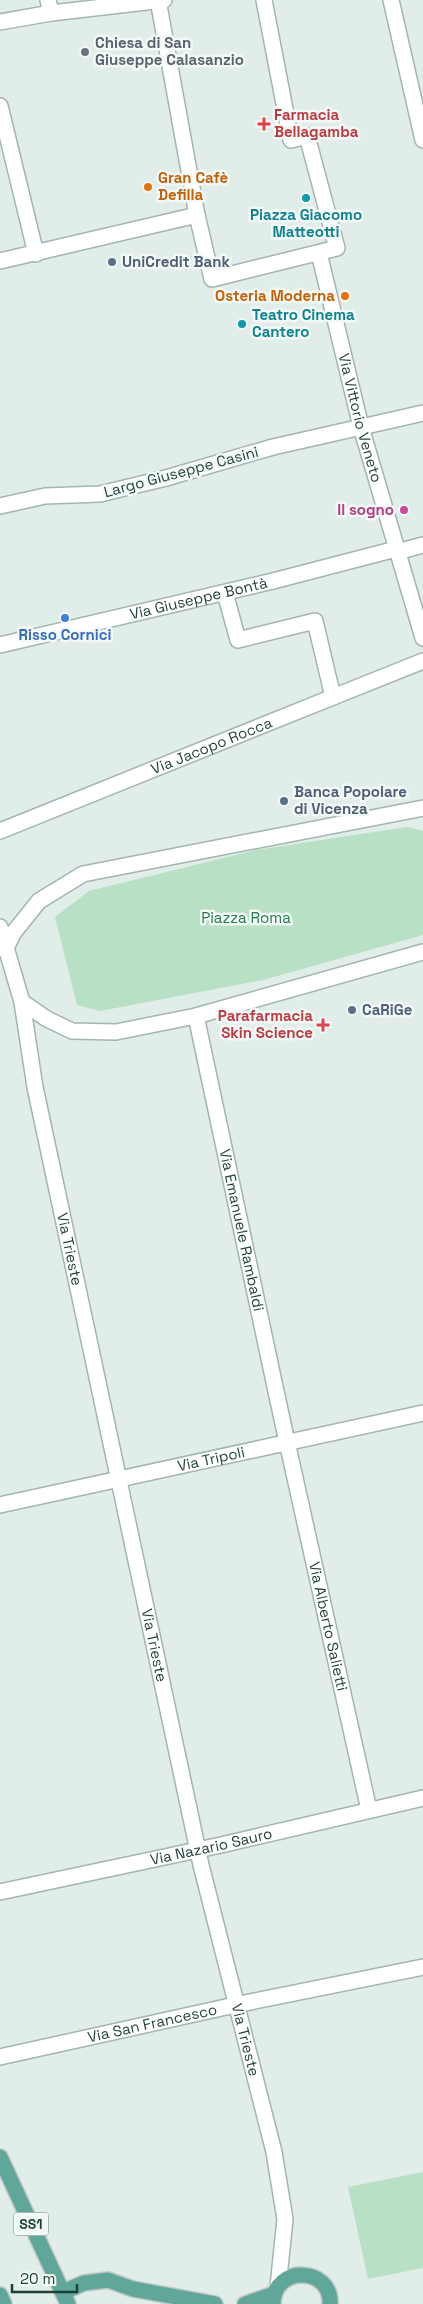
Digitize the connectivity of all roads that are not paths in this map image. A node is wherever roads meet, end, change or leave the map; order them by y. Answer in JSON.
{"nodes":[{"id":1,"x":160,"y":0,"type":"edge"},
{"id":2,"x":264,"y":0,"type":"edge"},
{"id":3,"x":392,"y":0,"type":"edge"},
{"id":4,"x":50,"y":7,"type":"edge"},
{"id":5,"x":0,"y":22,"type":"edge"},
{"id":6,"x":0,"y":106,"type":"edge"},
{"id":7,"x":423,"y":140,"type":"edge"},
{"id":8,"x":5,"y":142,"type":"edge"},
{"id":9,"x":197,"y":215,"type":"junction"},
{"id":10,"x":319,"y":253,"type":"junction"},
{"id":11,"x":36,"y":254,"type":"junction"},
{"id":12,"x":0,"y":261,"type":"edge"},
{"id":13,"x":423,"y":412,"type":"edge"},
{"id":14,"x":361,"y":427,"type":"junction"},
{"id":15,"x":0,"y":506,"type":"edge"},
{"id":16,"x":423,"y":545,"type":"edge"},
{"id":17,"x":397,"y":550,"type":"junction"},
{"id":18,"x":225,"y":593,"type":"junction"},
{"id":19,"x":423,"y":638,"type":"edge"},
{"id":20,"x":0,"y":645,"type":"edge"},
{"id":21,"x":423,"y":661,"type":"edge"},
{"id":22,"x":333,"y":697,"type":"junction"},
{"id":23,"x":423,"y":808,"type":"edge"},
{"id":24,"x":0,"y":831,"type":"edge"},
{"id":25,"x":0,"y":927,"type":"edge"},
{"id":26,"x":5,"y":950,"type":"junction"},
{"id":27,"x":423,"y":952,"type":"edge"},
{"id":28,"x":6,"y":973,"type":"edge"},
{"id":29,"x":22,"y":1002,"type":"junction"},
{"id":30,"x":196,"y":1016,"type":"junction"},
{"id":31,"x":423,"y":1413,"type":"edge"},
{"id":32,"x":287,"y":1442,"type":"junction"},
{"id":33,"x":120,"y":1480,"type":"junction"},
{"id":34,"x":0,"y":1505,"type":"edge"},
{"id":35,"x":423,"y":1798,"type":"edge"},
{"id":36,"x":369,"y":1810,"type":"junction"},
{"id":37,"x":198,"y":1849,"type":"junction"},
{"id":38,"x":0,"y":1892,"type":"edge"},
{"id":39,"x":423,"y":1967,"type":"edge"},
{"id":40,"x":235,"y":2005,"type":"junction"},
{"id":41,"x":0,"y":2057,"type":"edge"},
{"id":42,"x":0,"y":2157,"type":"edge"},
{"id":43,"x":0,"y":2295,"type":"edge"},
{"id":44,"x":275,"y":2295,"type":"edge"},
{"id":45,"x":65,"y":2298,"type":"edge"},
{"id":46,"x":329,"y":2298,"type":"edge"},
{"id":47,"x":4,"y":2304,"type":"edge"},
{"id":48,"x":215,"y":2304,"type":"edge"},
{"id":49,"x":245,"y":2304,"type":"edge"},
{"id":50,"x":344,"y":2304,"type":"edge"}],
"edges":[{"from":1,"to":4,"type":"street"},
{"from":1,"to":9,"type":"street"},
{"from":2,"to":10,"type":"street"},
{"from":3,"to":7,"type":"street"},
{"from":4,"to":5,"type":"street"},
{"from":6,"to":8,"type":"street"},
{"from":8,"to":11,"type":"street"},
{"from":9,"to":10,"type":"street"},
{"from":9,"to":11,"type":"street"},
{"from":10,"to":14,"type":"street","name":"Via Vittorio Veneto"},
{"from":11,"to":12,"type":"street"},
{"from":13,"to":14,"type":"street","name":"Largo Giuseppe Casini"},
{"from":14,"to":15,"type":"street","name":"Largo Giuseppe Casini"},
{"from":14,"to":17,"type":"street","name":"Via Vittorio Veneto"},
{"from":16,"to":17,"type":"street","name":"Via Giuseppe Bontà"},
{"from":17,"to":18,"type":"street","name":"Via Giuseppe Bontà"},
{"from":17,"to":19,"type":"street","name":"Via Vittorio Veneto"},
{"from":18,"to":20,"type":"street","name":"Via Giuseppe Bontà"},
{"from":18,"to":22,"type":"street"},
{"from":21,"to":22,"type":"street","name":"Via Jacopo Rocca"},
{"from":22,"to":24,"type":"street","name":"Via Jacopo Rocca"},
{"from":23,"to":26,"type":"street"},
{"from":25,"to":26,"type":"street"},
{"from":26,"to":28,"type":"street"},
{"from":27,"to":30,"type":"street"},
{"from":28,"to":29,"type":"street"},
{"from":29,"to":30,"type":"street"},
{"from":29,"to":33,"type":"street","name":"Via Trieste"},
{"from":30,"to":32,"type":"street","name":"Via Emanuele Rambaldi"},
{"from":31,"to":32,"type":"street","name":"Via Tripoli"},
{"from":32,"to":33,"type":"street","name":"Via Tripoli"},
{"from":32,"to":36,"type":"street","name":"Via Alberto Salietti"},
{"from":33,"to":34,"type":"street","name":"Via Tripoli"},
{"from":33,"to":37,"type":"street","name":"Via Trieste"},
{"from":35,"to":36,"type":"street","name":"Via Nazario Sauro"},
{"from":36,"to":37,"type":"street","name":"Via Nazario Sauro"},
{"from":37,"to":38,"type":"street","name":"Via Nazario Sauro"},
{"from":37,"to":40,"type":"street","name":"Via Trieste"},
{"from":39,"to":40,"type":"street","name":"Via San Francesco"},
{"from":40,"to":41,"type":"street","name":"Via San Francesco"},
{"from":40,"to":44,"type":"street","name":"Via Trieste"},
{"from":42,"to":45,"type":"main road","number":"SS1"},
{"from":43,"to":47,"type":"main road"},
{"from":44,"to":46,"type":"main road"},
{"from":44,"to":49,"type":"main road"},
{"from":45,"to":48,"type":"main road"},
{"from":46,"to":50,"type":"main road"}]}
